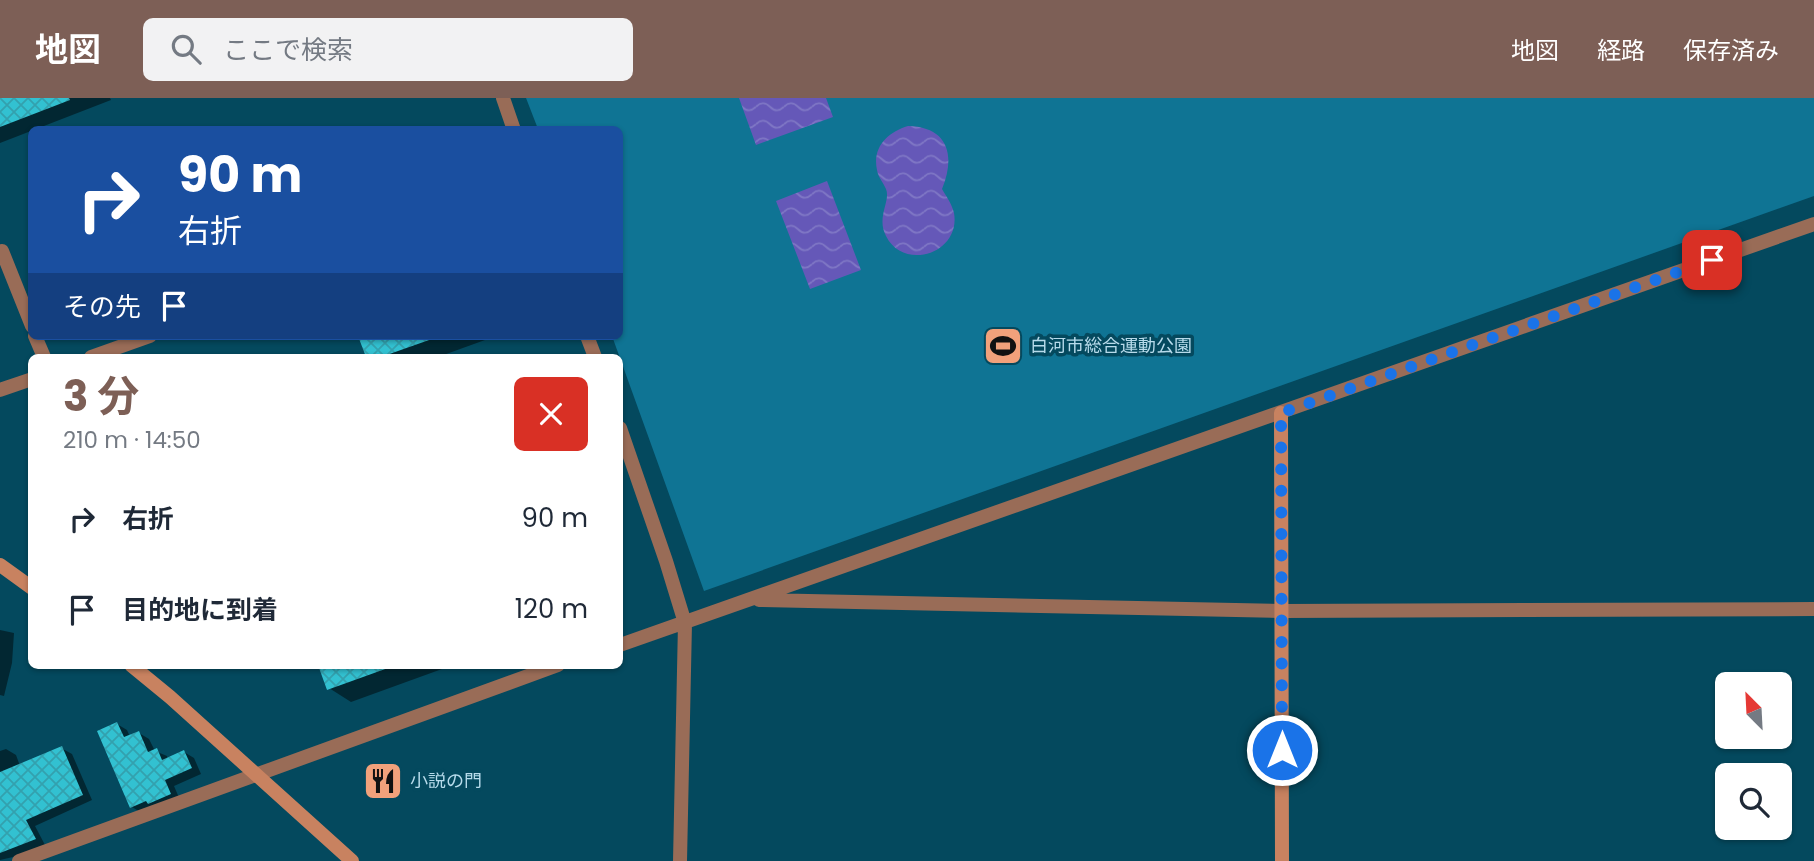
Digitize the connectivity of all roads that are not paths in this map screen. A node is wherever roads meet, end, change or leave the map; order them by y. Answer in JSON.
{"nodes":[{"id":1,"x":503,"y":98,"type":"edge"},
{"id":2,"x":513,"y":126,"type":"edge"},
{"id":3,"x":1814,"y":224,"type":"edge"},
{"id":4,"x":2,"y":251,"type":"dead end"},
{"id":5,"x":28,"y":316,"type":"edge"},
{"id":6,"x":139,"y":340,"type":"edge"},
{"id":7,"x":99,"y":354,"type":"edge"},
{"id":8,"x":28,"y":380,"type":"edge"},
{"id":9,"x":0,"y":390,"type":"edge"},
{"id":10,"x":1281,"y":413,"type":"junction"},
{"id":11,"x":623,"y":437,"type":"edge"},
{"id":12,"x":0,"y":565,"type":"edge"},
{"id":13,"x":28,"y":585,"type":"edge"},
{"id":14,"x":750,"y":600,"type":"junction"},
{"id":15,"x":1814,"y":609,"type":"edge"},
{"id":16,"x":1282,"y":611,"type":"junction"},
{"id":17,"x":685,"y":623,"type":"junction"},
{"id":18,"x":623,"y":644,"type":"edge"},
{"id":19,"x":136,"y":669,"type":"edge"},
{"id":20,"x":547,"y":669,"type":"edge"},
{"id":21,"x":258,"y":775,"type":"junction"},
{"id":22,"x":19,"y":861,"type":"edge"},
{"id":23,"x":352,"y":861,"type":"edge"},
{"id":24,"x":680,"y":861,"type":"edge"},
{"id":25,"x":1282,"y":861,"type":"edge"}],
"edges":[{"from":1,"to":2,"type":"street"},
{"from":3,"to":10,"type":"street"},
{"from":4,"to":5,"type":"street"},
{"from":6,"to":7,"type":"street"},
{"from":8,"to":9,"type":"street"},
{"from":10,"to":14,"type":"street"},
{"from":10,"to":16,"type":"street"},
{"from":11,"to":17,"type":"street"},
{"from":12,"to":13,"type":"street"},
{"from":14,"to":16,"type":"street"},
{"from":14,"to":17,"type":"street"},
{"from":15,"to":16,"type":"street"},
{"from":16,"to":25,"type":"street"},
{"from":17,"to":18,"type":"street"},
{"from":17,"to":24,"type":"street"},
{"from":19,"to":21,"type":"street"},
{"from":20,"to":21,"type":"street"},
{"from":21,"to":22,"type":"street"},
{"from":21,"to":23,"type":"street"}]}
